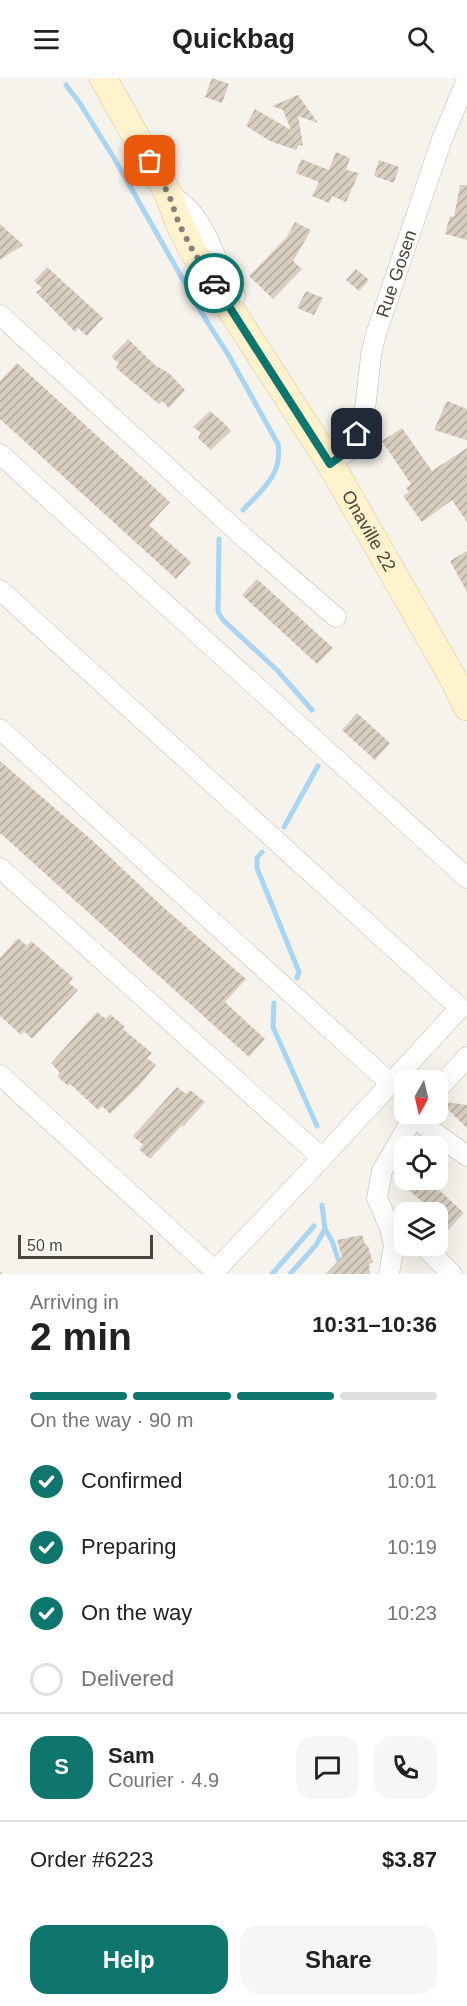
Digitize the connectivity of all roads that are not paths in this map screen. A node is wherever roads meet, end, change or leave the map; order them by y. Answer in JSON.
{"nodes":[{"id":1,"x":103,"y":78,"type":"edge"},
{"id":2,"x":467,"y":80,"type":"edge"},
{"id":3,"x":0,"y":315,"type":"edge"},
{"id":4,"x":0,"y":454,"type":"edge"},
{"id":5,"x":330,"y":464,"type":"junction"},
{"id":6,"x":0,"y":590,"type":"edge"},
{"id":7,"x":336,"y":617,"type":"dead end"},
{"id":8,"x":467,"y":707,"type":"edge"},
{"id":9,"x":0,"y":729,"type":"edge"},
{"id":10,"x":0,"y":868,"type":"edge"},
{"id":11,"x":467,"y":878,"type":"edge"},
{"id":12,"x":463,"y":1004,"type":"edge"},
{"id":13,"x":467,"y":1057,"type":"edge"},
{"id":14,"x":0,"y":1075,"type":"edge"},
{"id":15,"x":448,"y":1078,"type":"edge"},
{"id":16,"x":390,"y":1083,"type":"junction"},
{"id":17,"x":409,"y":1124,"type":"edge"},
{"id":18,"x":426,"y":1124,"type":"edge"},
{"id":19,"x":467,"y":1156,"type":"edge"},
{"id":20,"x":322,"y":1158,"type":"junction"},
{"id":21,"x":386,"y":1218,"type":"junction"},
{"id":22,"x":394,"y":1222,"type":"edge"},
{"id":23,"x":434,"y":1256,"type":"edge"},
{"id":24,"x":389,"y":1274,"type":"edge"},
{"id":25,"x":452,"y":1274,"type":"edge"}],
"edges":[{"from":1,"to":5,"type":"street","name":"Onaville 22"},
{"from":2,"to":5,"type":"street","name":"Rue Gosen"},
{"from":3,"to":7,"type":"street"},
{"from":4,"to":11,"type":"street"},
{"from":5,"to":8,"type":"street","name":"Onaville 22"},
{"from":6,"to":12,"type":"street"},
{"from":9,"to":16,"type":"street"},
{"from":10,"to":20,"type":"street"},
{"from":12,"to":16,"type":"street"},
{"from":13,"to":15,"type":"street"},
{"from":14,"to":20,"type":"street"},
{"from":16,"to":20,"type":"street"},
{"from":17,"to":21,"type":"street"},
{"from":18,"to":19,"type":"street"},
{"from":21,"to":22,"type":"street"},
{"from":21,"to":24,"type":"street"},
{"from":23,"to":25,"type":"street"}]}
